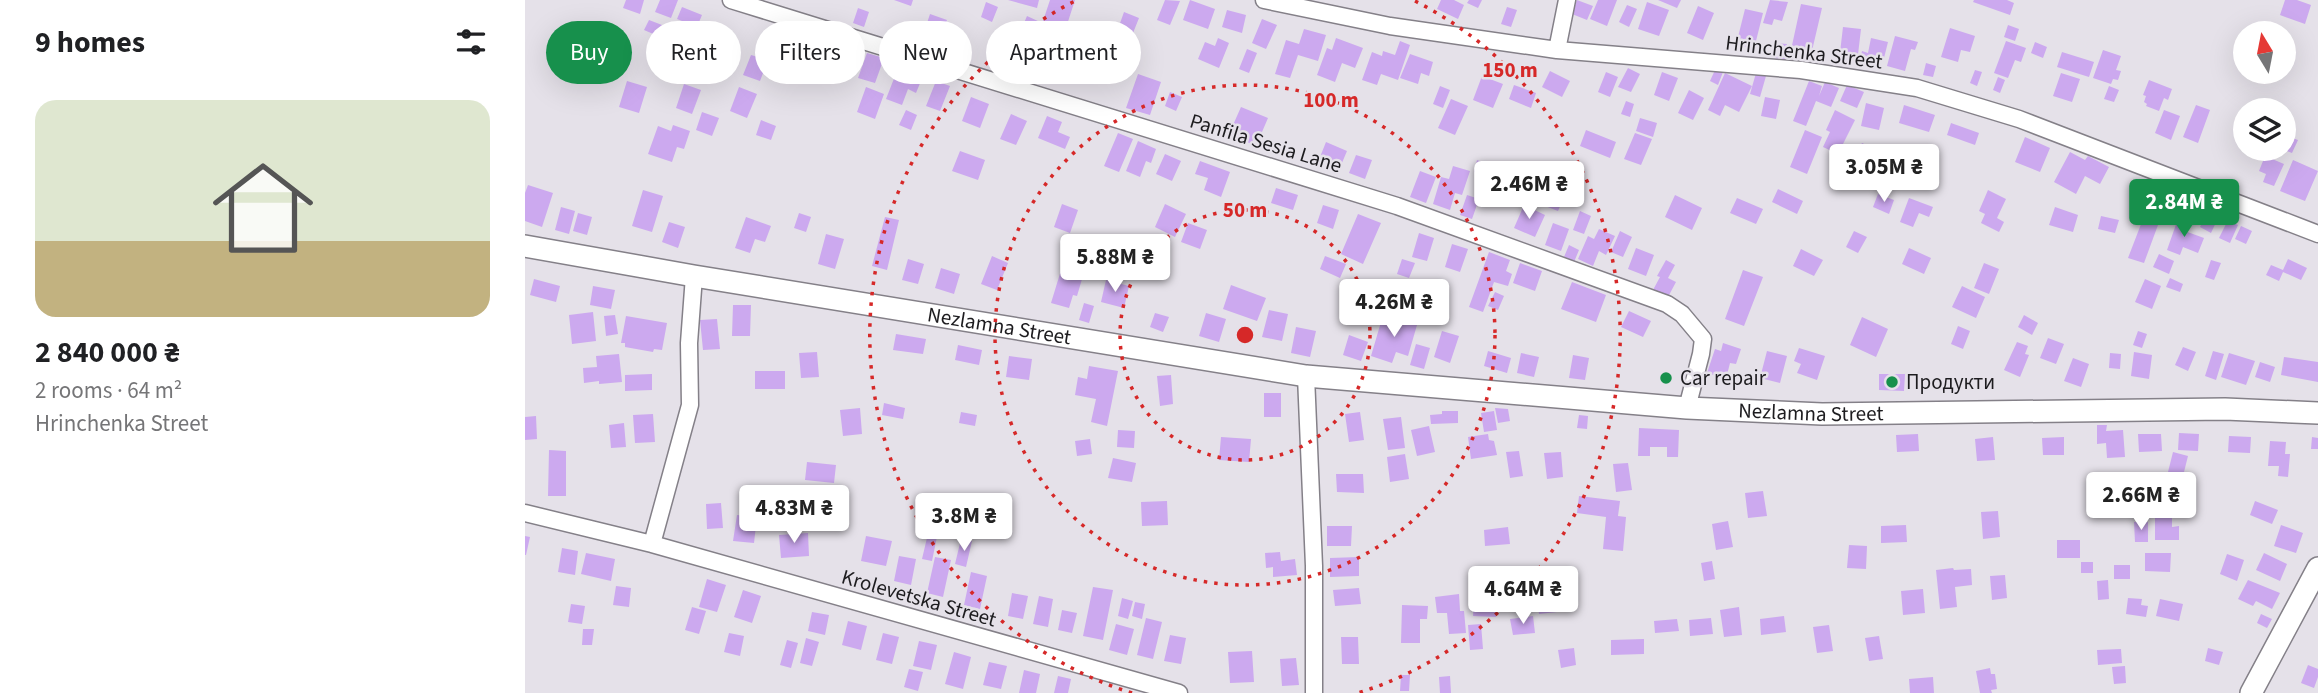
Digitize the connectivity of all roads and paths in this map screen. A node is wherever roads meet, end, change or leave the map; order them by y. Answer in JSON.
{"nodes":[{"id":1,"x":731,"y":0,"type":"edge"},
{"id":2,"x":1264,"y":0,"type":"edge"},
{"id":3,"x":1567,"y":0,"type":"edge"},
{"id":4,"x":1557,"y":50,"type":"junction"},
{"id":5,"x":2318,"y":234,"type":"edge"},
{"id":6,"x":525,"y":246,"type":"edge"},
{"id":7,"x":694,"y":276,"type":"junction"},
{"id":8,"x":1306,"y":376,"type":"junction"},
{"id":9,"x":1688,"y":408,"type":"junction"},
{"id":10,"x":2318,"y":413,"type":"edge"},
{"id":11,"x":525,"y":513,"type":"edge"},
{"id":12,"x":652,"y":544,"type":"junction"},
{"id":13,"x":2318,"y":568,"type":"edge"},
{"id":14,"x":1179,"y":693,"type":"edge"},
{"id":15,"x":1314,"y":693,"type":"edge"},
{"id":16,"x":2251,"y":693,"type":"edge"}],
"edges":[{"from":1,"to":9,"type":"street","name":"Panfila Sesia Lane"},
{"from":2,"to":4,"type":"street","name":"Hrinchenka Street"},
{"from":3,"to":4,"type":"street"},
{"from":4,"to":5,"type":"street","name":"Hrinchenka Street"},
{"from":6,"to":7,"type":"street","name":"Nezlamna Street"},
{"from":7,"to":8,"type":"street","name":"Nezlamna Street"},
{"from":7,"to":12,"type":"street"},
{"from":8,"to":9,"type":"street","name":"Nezlamna Street"},
{"from":8,"to":15,"type":"street"},
{"from":9,"to":10,"type":"street","name":"Nezlamna Street"},
{"from":11,"to":12,"type":"street","name":"Krolevetska Street"},
{"from":12,"to":14,"type":"street","name":"Krolevetska Street"},
{"from":13,"to":16,"type":"street"}]}
